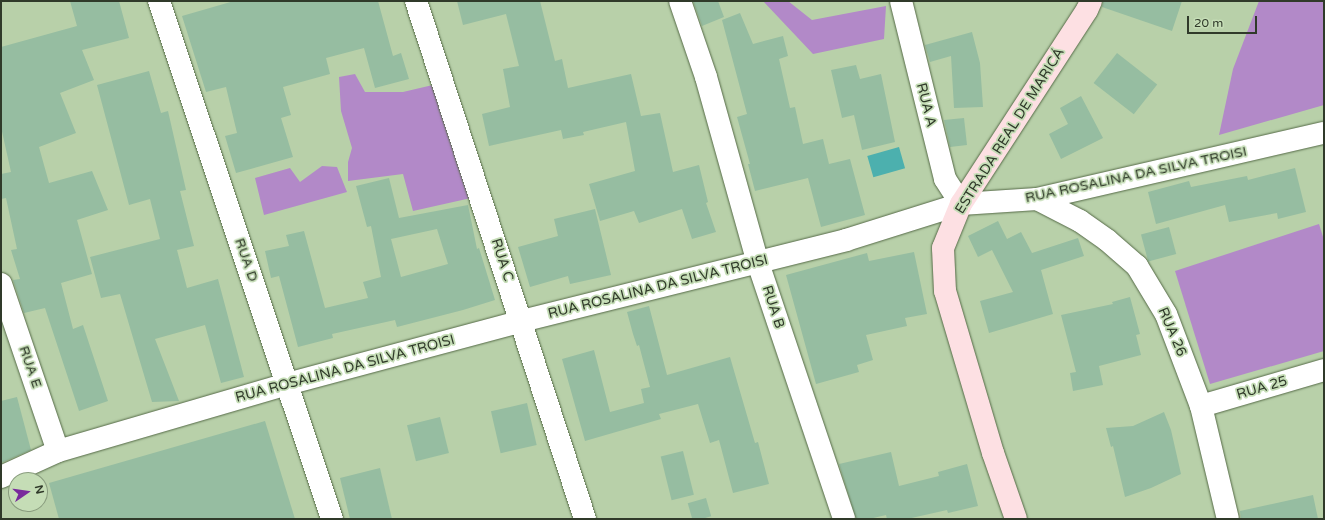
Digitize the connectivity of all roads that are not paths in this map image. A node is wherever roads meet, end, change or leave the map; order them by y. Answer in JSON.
{"nodes":[{"id":1,"x":159,"y":1,"type":"edge"},
{"id":2,"x":416,"y":1,"type":"edge"},
{"id":3,"x":680,"y":1,"type":"edge"},
{"id":4,"x":901,"y":1,"type":"edge"},
{"id":5,"x":1092,"y":1,"type":"edge"},
{"id":6,"x":1324,"y":133,"type":"edge"},
{"id":7,"x":1037,"y":199,"type":"junction"},
{"id":8,"x":961,"y":204,"type":"junction"},
{"id":9,"x":758,"y":263,"type":"junction"},
{"id":10,"x":1,"y":284,"type":"edge"},
{"id":11,"x":522,"y":321,"type":"junction"},
{"id":12,"x":1324,"y":370,"type":"edge"},
{"id":13,"x":287,"y":384,"type":"junction"},
{"id":14,"x":1201,"y":406,"type":"junction"},
{"id":15,"x":58,"y":451,"type":"junction"},
{"id":16,"x":1,"y":477,"type":"edge"},
{"id":17,"x":332,"y":519,"type":"edge"},
{"id":18,"x":585,"y":519,"type":"edge"},
{"id":19,"x":844,"y":519,"type":"edge"},
{"id":20,"x":1016,"y":519,"type":"edge"},
{"id":21,"x":1228,"y":519,"type":"edge"}],
"edges":[{"from":1,"to":13,"type":"street","name":"RUA D"},
{"from":2,"to":11,"type":"street","name":"RUA C"},
{"from":3,"to":9,"type":"street","name":"RUA B"},
{"from":4,"to":8,"type":"street","name":"RUA A"},
{"from":5,"to":8,"type":"main road","name":"ESTRADA REAL DE MARICÁ"},
{"from":6,"to":7,"type":"street","name":"RUA ROSALINA DA SILVA TROISI"},
{"from":7,"to":8,"type":"street","name":"RUA ROSALINA DA SILVA TROISI"},
{"from":7,"to":14,"type":"street","name":"RUA 26"},
{"from":8,"to":9,"type":"street","name":"RUA ROSALINA DA SILVA TROISI"},
{"from":8,"to":20,"type":"main road","name":"ESTRADA REAL DE MARICÁ"},
{"from":9,"to":11,"type":"street","name":"RUA ROSALINA DA SILVA TROISI"},
{"from":9,"to":19,"type":"street","name":"RUA B"},
{"from":10,"to":15,"type":"street","name":"RUA E"},
{"from":11,"to":13,"type":"street","name":"RUA ROSALINA DA SILVA TROISI"},
{"from":11,"to":18,"type":"street","name":"RUA C"},
{"from":12,"to":14,"type":"street","name":"RUA 25"},
{"from":13,"to":15,"type":"street","name":"RUA ROSALINA DA SILVA TROISI"},
{"from":13,"to":17,"type":"street","name":"RUA D"},
{"from":14,"to":21,"type":"street","name":"RUA 26"},
{"from":15,"to":16,"type":"street","name":"RUA ROSALINA DA SILVA TROISI"}]}
